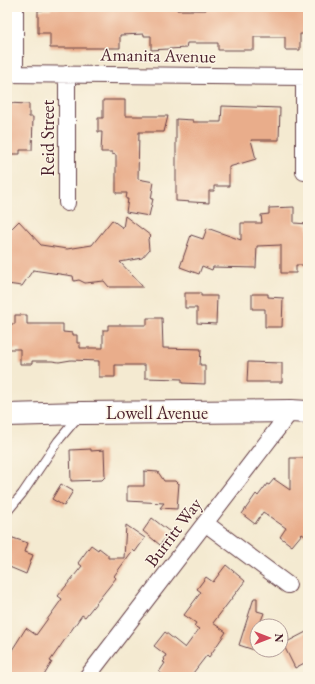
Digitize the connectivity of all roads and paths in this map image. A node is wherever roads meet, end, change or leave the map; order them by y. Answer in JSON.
{"nodes":[{"id":1,"x":15,"y":7,"type":"edge"},
{"id":2,"x":11,"y":74,"type":"edge"},
{"id":3,"x":67,"y":74,"type":"junction"},
{"id":4,"x":306,"y":77,"type":"edge"},
{"id":5,"x":304,"y":172,"type":"dead end"},
{"id":6,"x":67,"y":202,"type":"dead end"},
{"id":7,"x":300,"y":411,"type":"edge"},
{"id":8,"x":82,"y":412,"type":"junction"},
{"id":9,"x":7,"y":415,"type":"edge"},
{"id":10,"x":7,"y":512,"type":"edge"},
{"id":11,"x":205,"y":523,"type":"junction"},
{"id":12,"x":288,"y":585,"type":"dead end"},
{"id":13,"x":87,"y":677,"type":"edge"}],
"edges":[{"from":1,"to":2,"type":"street"},
{"from":2,"to":3,"type":"street","name":"Amanita Avenue"},
{"from":3,"to":4,"type":"street","name":"Amanita Avenue"},
{"from":3,"to":6,"type":"street","name":"Reid Street"},
{"from":4,"to":5,"type":"street"},
{"from":7,"to":8,"type":"street","name":"Lowell Avenue"},
{"from":7,"to":11,"type":"street","name":"Burritt Way"},
{"from":8,"to":9,"type":"street","name":"Lowell Avenue"},
{"from":8,"to":10,"type":"lane"},
{"from":11,"to":12,"type":"street"},
{"from":11,"to":13,"type":"street","name":"Burritt Way"}]}
